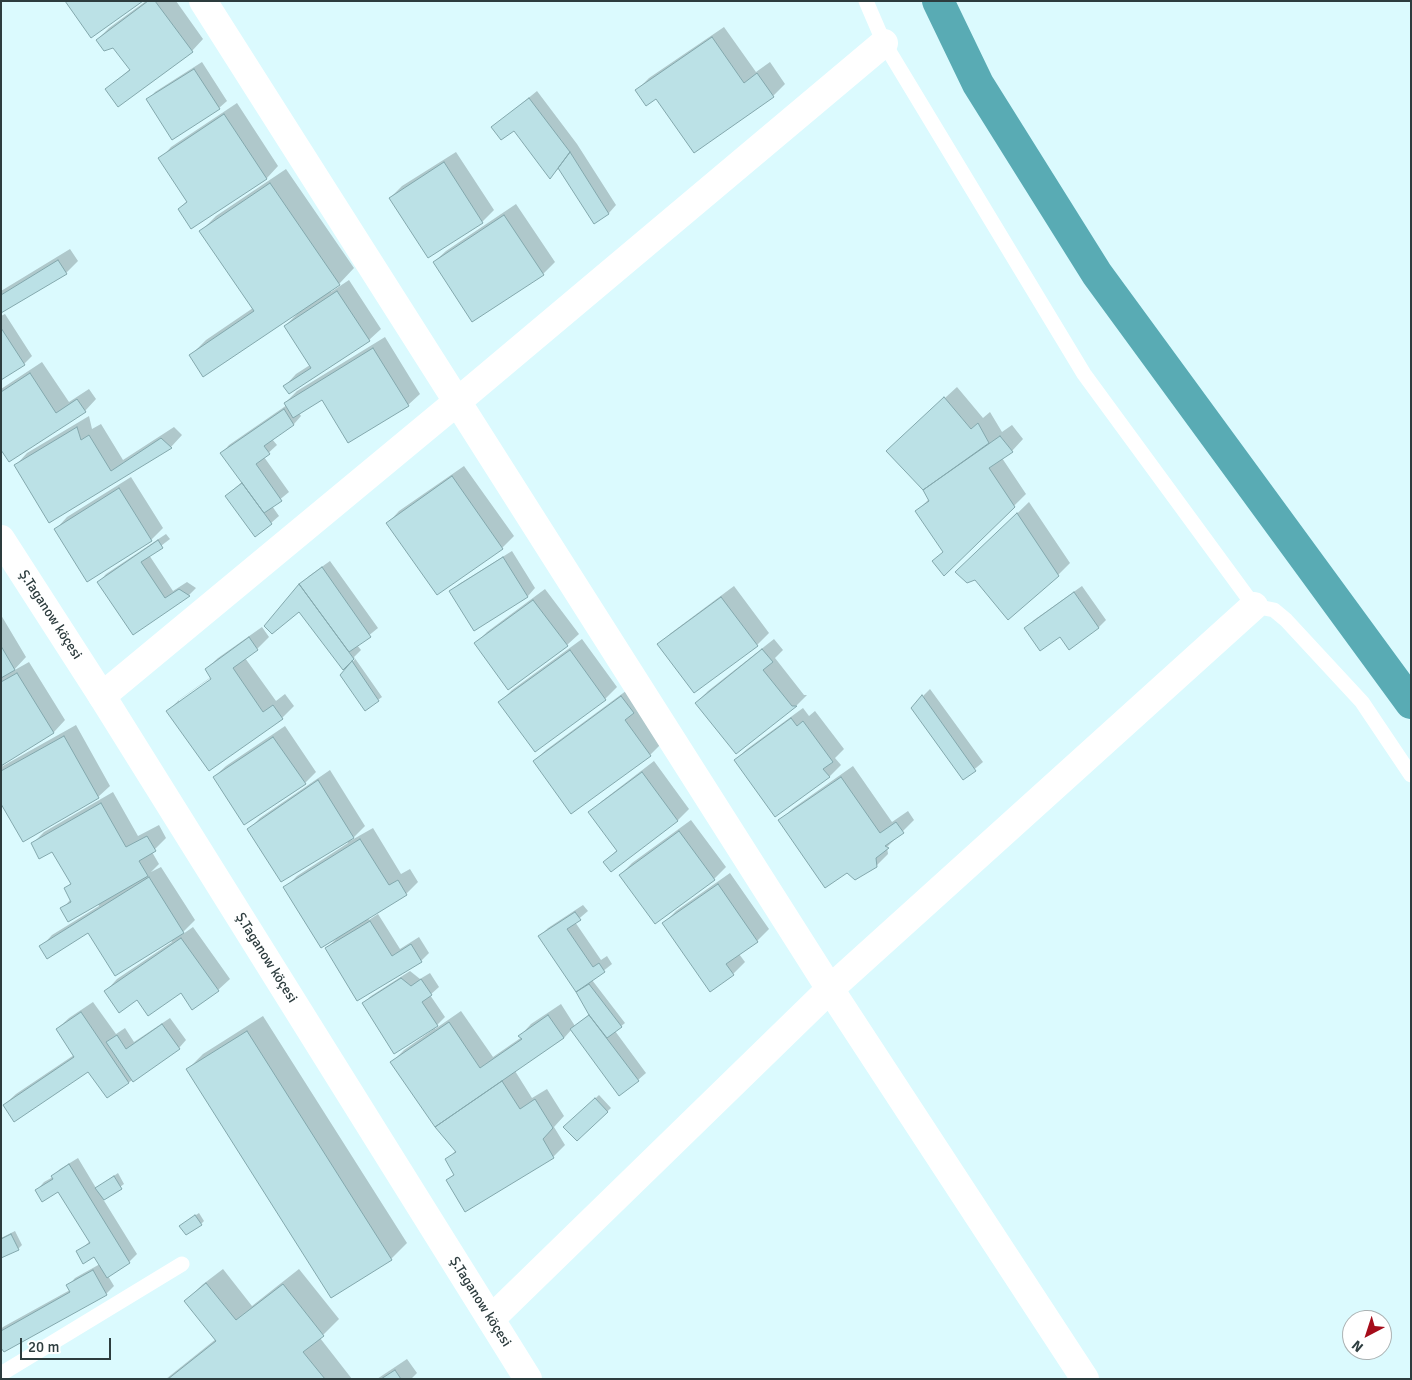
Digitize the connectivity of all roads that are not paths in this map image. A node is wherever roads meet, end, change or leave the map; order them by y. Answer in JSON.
{"nodes":[{"id":1,"x":203,"y":1,"type":"edge"},
{"id":2,"x":866,"y":1,"type":"edge"},
{"id":3,"x":884,"y":43,"type":"junction"},
{"id":4,"x":458,"y":401,"type":"junction"},
{"id":5,"x":1,"y":539,"type":"edge"},
{"id":6,"x":1254,"y":606,"type":"junction"},
{"id":7,"x":102,"y":696,"type":"junction"},
{"id":8,"x":1411,"y":775,"type":"edge"},
{"id":9,"x":830,"y":989,"type":"junction"},
{"id":10,"x":182,"y":1264,"type":"dead end"},
{"id":11,"x":491,"y":1320,"type":"junction"},
{"id":12,"x":1,"y":1374,"type":"edge"},
{"id":13,"x":528,"y":1379,"type":"edge"},
{"id":14,"x":1084,"y":1379,"type":"edge"}],
"edges":[{"from":1,"to":4,"type":"street"},
{"from":2,"to":3,"type":"lane"},
{"from":3,"to":4,"type":"street"},
{"from":3,"to":6,"type":"lane"},
{"from":4,"to":7,"type":"street"},
{"from":4,"to":9,"type":"street"},
{"from":5,"to":7,"type":"street","name":"Ş.Taganow köçesi"},
{"from":6,"to":8,"type":"lane"},
{"from":6,"to":9,"type":"street"},
{"from":7,"to":11,"type":"street","name":"Ş.Taganow köçesi"},
{"from":9,"to":11,"type":"street"},
{"from":9,"to":14,"type":"street"},
{"from":10,"to":12,"type":"lane"},
{"from":11,"to":13,"type":"street","name":"Ş.Taganow köçesi"}]}
